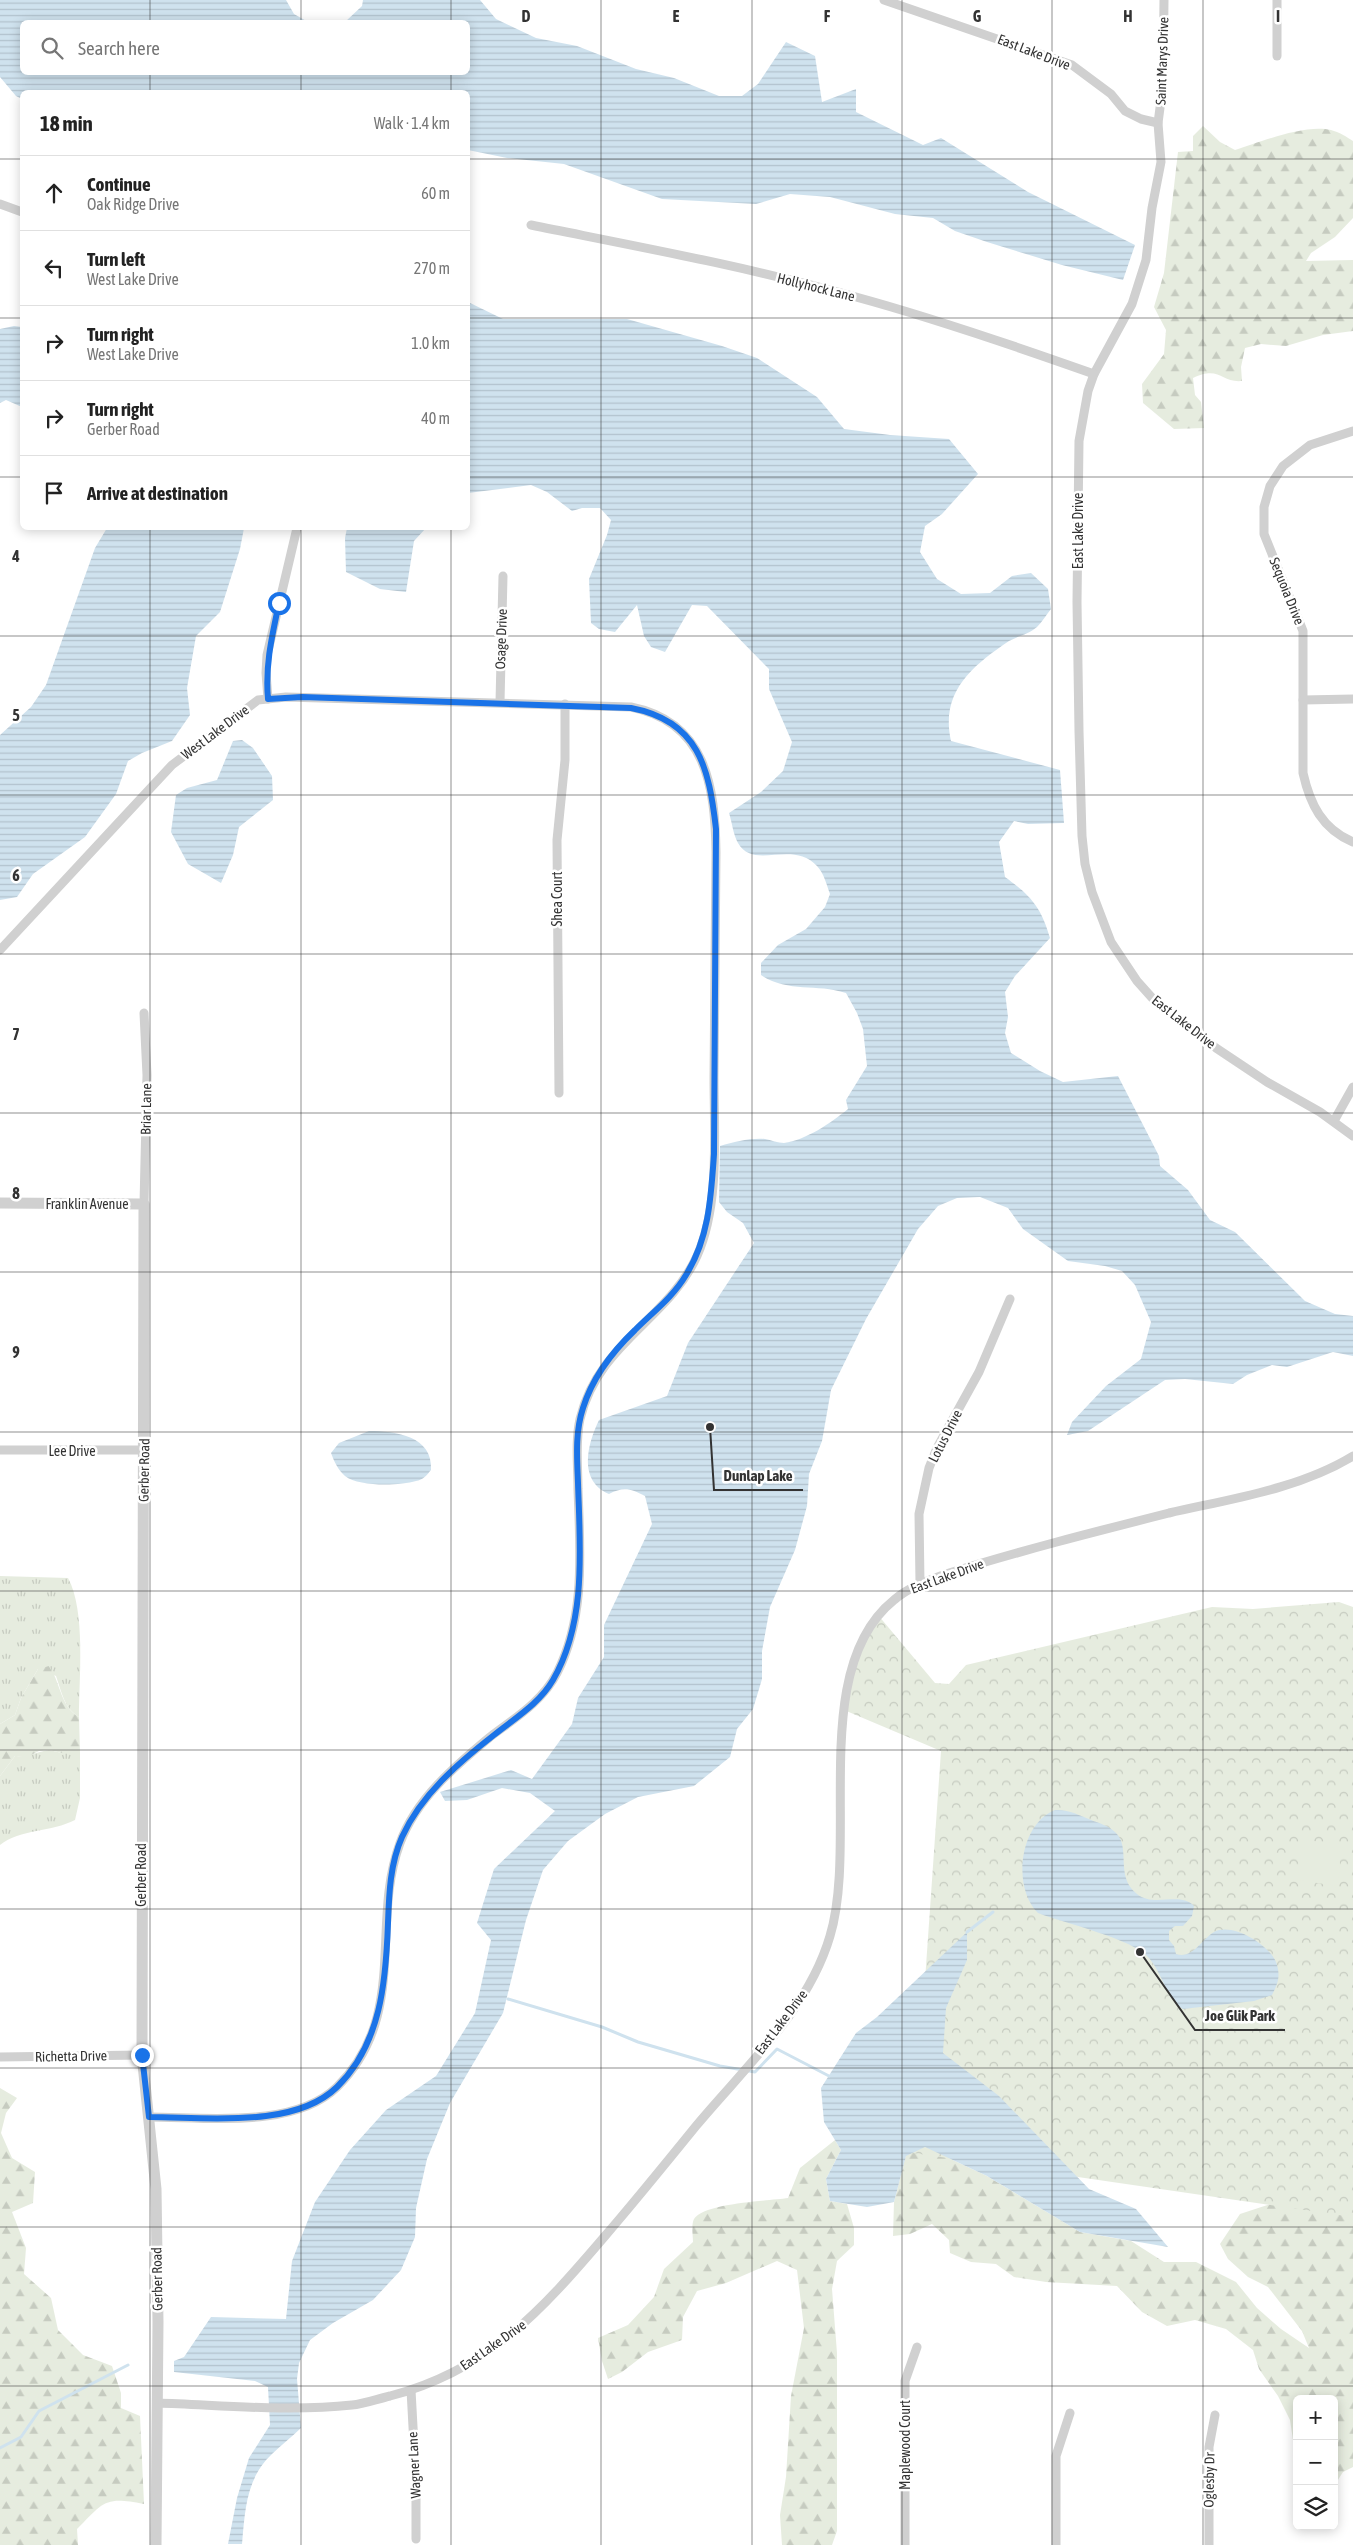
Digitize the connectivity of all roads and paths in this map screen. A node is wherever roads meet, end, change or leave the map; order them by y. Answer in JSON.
{"nodes":[{"id":1,"x":884,"y":0,"type":"edge"},
{"id":2,"x":1164,"y":0,"type":"edge"},
{"id":3,"x":1277,"y":0,"type":"edge"},
{"id":4,"x":1277,"y":56,"type":"dead end"},
{"id":5,"x":1158,"y":123,"type":"junction"},
{"id":6,"x":0,"y":204,"type":"edge"},
{"id":7,"x":20,"y":211,"type":"edge"},
{"id":8,"x":531,"y":225,"type":"dead end"},
{"id":9,"x":1094,"y":374,"type":"junction"},
{"id":10,"x":1353,"y":431,"type":"edge"},
{"id":11,"x":297,"y":530,"type":"edge"},
{"id":12,"x":503,"y":576,"type":"dead end"},
{"id":13,"x":268,"y":699,"type":"junction"},
{"id":14,"x":1353,"y":699,"type":"edge"},
{"id":15,"x":1303,"y":700,"type":"junction"},
{"id":16,"x":500,"y":702,"type":"junction"},
{"id":17,"x":566,"y":704,"type":"junction"},
{"id":18,"x":1353,"y":842,"type":"edge"},
{"id":19,"x":0,"y":950,"type":"edge"},
{"id":20,"x":144,"y":1013,"type":"dead end"},
{"id":21,"x":1353,"y":1086,"type":"edge"},
{"id":22,"x":558,"y":1093,"type":"dead end"},
{"id":23,"x":1334,"y":1121,"type":"junction"},
{"id":24,"x":1353,"y":1136,"type":"edge"},
{"id":25,"x":0,"y":1203,"type":"edge"},
{"id":26,"x":144,"y":1204,"type":"junction"},
{"id":27,"x":1010,"y":1299,"type":"dead end"},
{"id":28,"x":0,"y":1450,"type":"edge"},
{"id":29,"x":144,"y":1450,"type":"junction"},
{"id":30,"x":1353,"y":1456,"type":"edge"},
{"id":31,"x":920,"y":1583,"type":"junction"},
{"id":32,"x":142,"y":2055,"type":"junction"},
{"id":33,"x":0,"y":2057,"type":"edge"},
{"id":34,"x":149,"y":2117,"type":"junction"},
{"id":35,"x":917,"y":2347,"type":"dead end"},
{"id":36,"x":411,"y":2390,"type":"junction"},
{"id":37,"x":157,"y":2403,"type":"junction"},
{"id":38,"x":1070,"y":2413,"type":"dead end"},
{"id":39,"x":1215,"y":2415,"type":"dead end"},
{"id":40,"x":416,"y":2539,"type":"dead end"},
{"id":41,"x":156,"y":2545,"type":"edge"},
{"id":42,"x":905,"y":2545,"type":"edge"},
{"id":43,"x":1056,"y":2545,"type":"edge"},
{"id":44,"x":1208,"y":2545,"type":"edge"}],
"edges":[{"from":1,"to":5,"type":"street","name":"East Lake Drive"},
{"from":2,"to":5,"type":"street","name":"Saint Marys Drive"},
{"from":3,"to":4,"type":"street"},
{"from":5,"to":9,"type":"street","name":"East Lake Drive"},
{"from":6,"to":7,"type":"street"},
{"from":8,"to":9,"type":"street","name":"Hollyhock Lane"},
{"from":9,"to":23,"type":"street","name":"East Lake Drive"},
{"from":10,"to":15,"type":"street","name":"Sequoia Drive"},
{"from":11,"to":13,"type":"street"},
{"from":12,"to":16,"type":"street","name":"Osage Drive"},
{"from":13,"to":16,"type":"street","name":"West Lake Drive"},
{"from":13,"to":19,"type":"street","name":"West Lake Drive"},
{"from":14,"to":15,"type":"street"},
{"from":15,"to":18,"type":"street","name":"Sequoia Drive"},
{"from":16,"to":17,"type":"street","name":"West Lake Drive"},
{"from":17,"to":22,"type":"street","name":"Shea Court"},
{"from":17,"to":34,"type":"street","name":"West Lake Drive"},
{"from":20,"to":26,"type":"street","name":"Briar Lane"},
{"from":21,"to":23,"type":"street"},
{"from":23,"to":24,"type":"street","name":"East Lake Drive"},
{"from":25,"to":26,"type":"street","name":"Franklin Avenue"},
{"from":26,"to":29,"type":"street","name":"Gerber Road"},
{"from":27,"to":31,"type":"street","name":"Lotus Drive"},
{"from":28,"to":29,"type":"street","name":"Lee Drive"},
{"from":29,"to":32,"type":"street","name":"Gerber Road"},
{"from":30,"to":31,"type":"street","name":"East Lake Drive"},
{"from":31,"to":36,"type":"street","name":"East Lake Drive"},
{"from":32,"to":33,"type":"street","name":"Richetta Drive"},
{"from":32,"to":34,"type":"street","name":"Gerber Road"},
{"from":34,"to":37,"type":"street","name":"Gerber Road"},
{"from":35,"to":42,"type":"street","name":"Maplewood Court"},
{"from":36,"to":37,"type":"street","name":"East Lake Drive"},
{"from":36,"to":40,"type":"street","name":"Wagner Lane"},
{"from":37,"to":41,"type":"street","name":"Gerber Road"},
{"from":38,"to":43,"type":"street"},
{"from":39,"to":44,"type":"street","name":"Oglesby Dr"}]}
